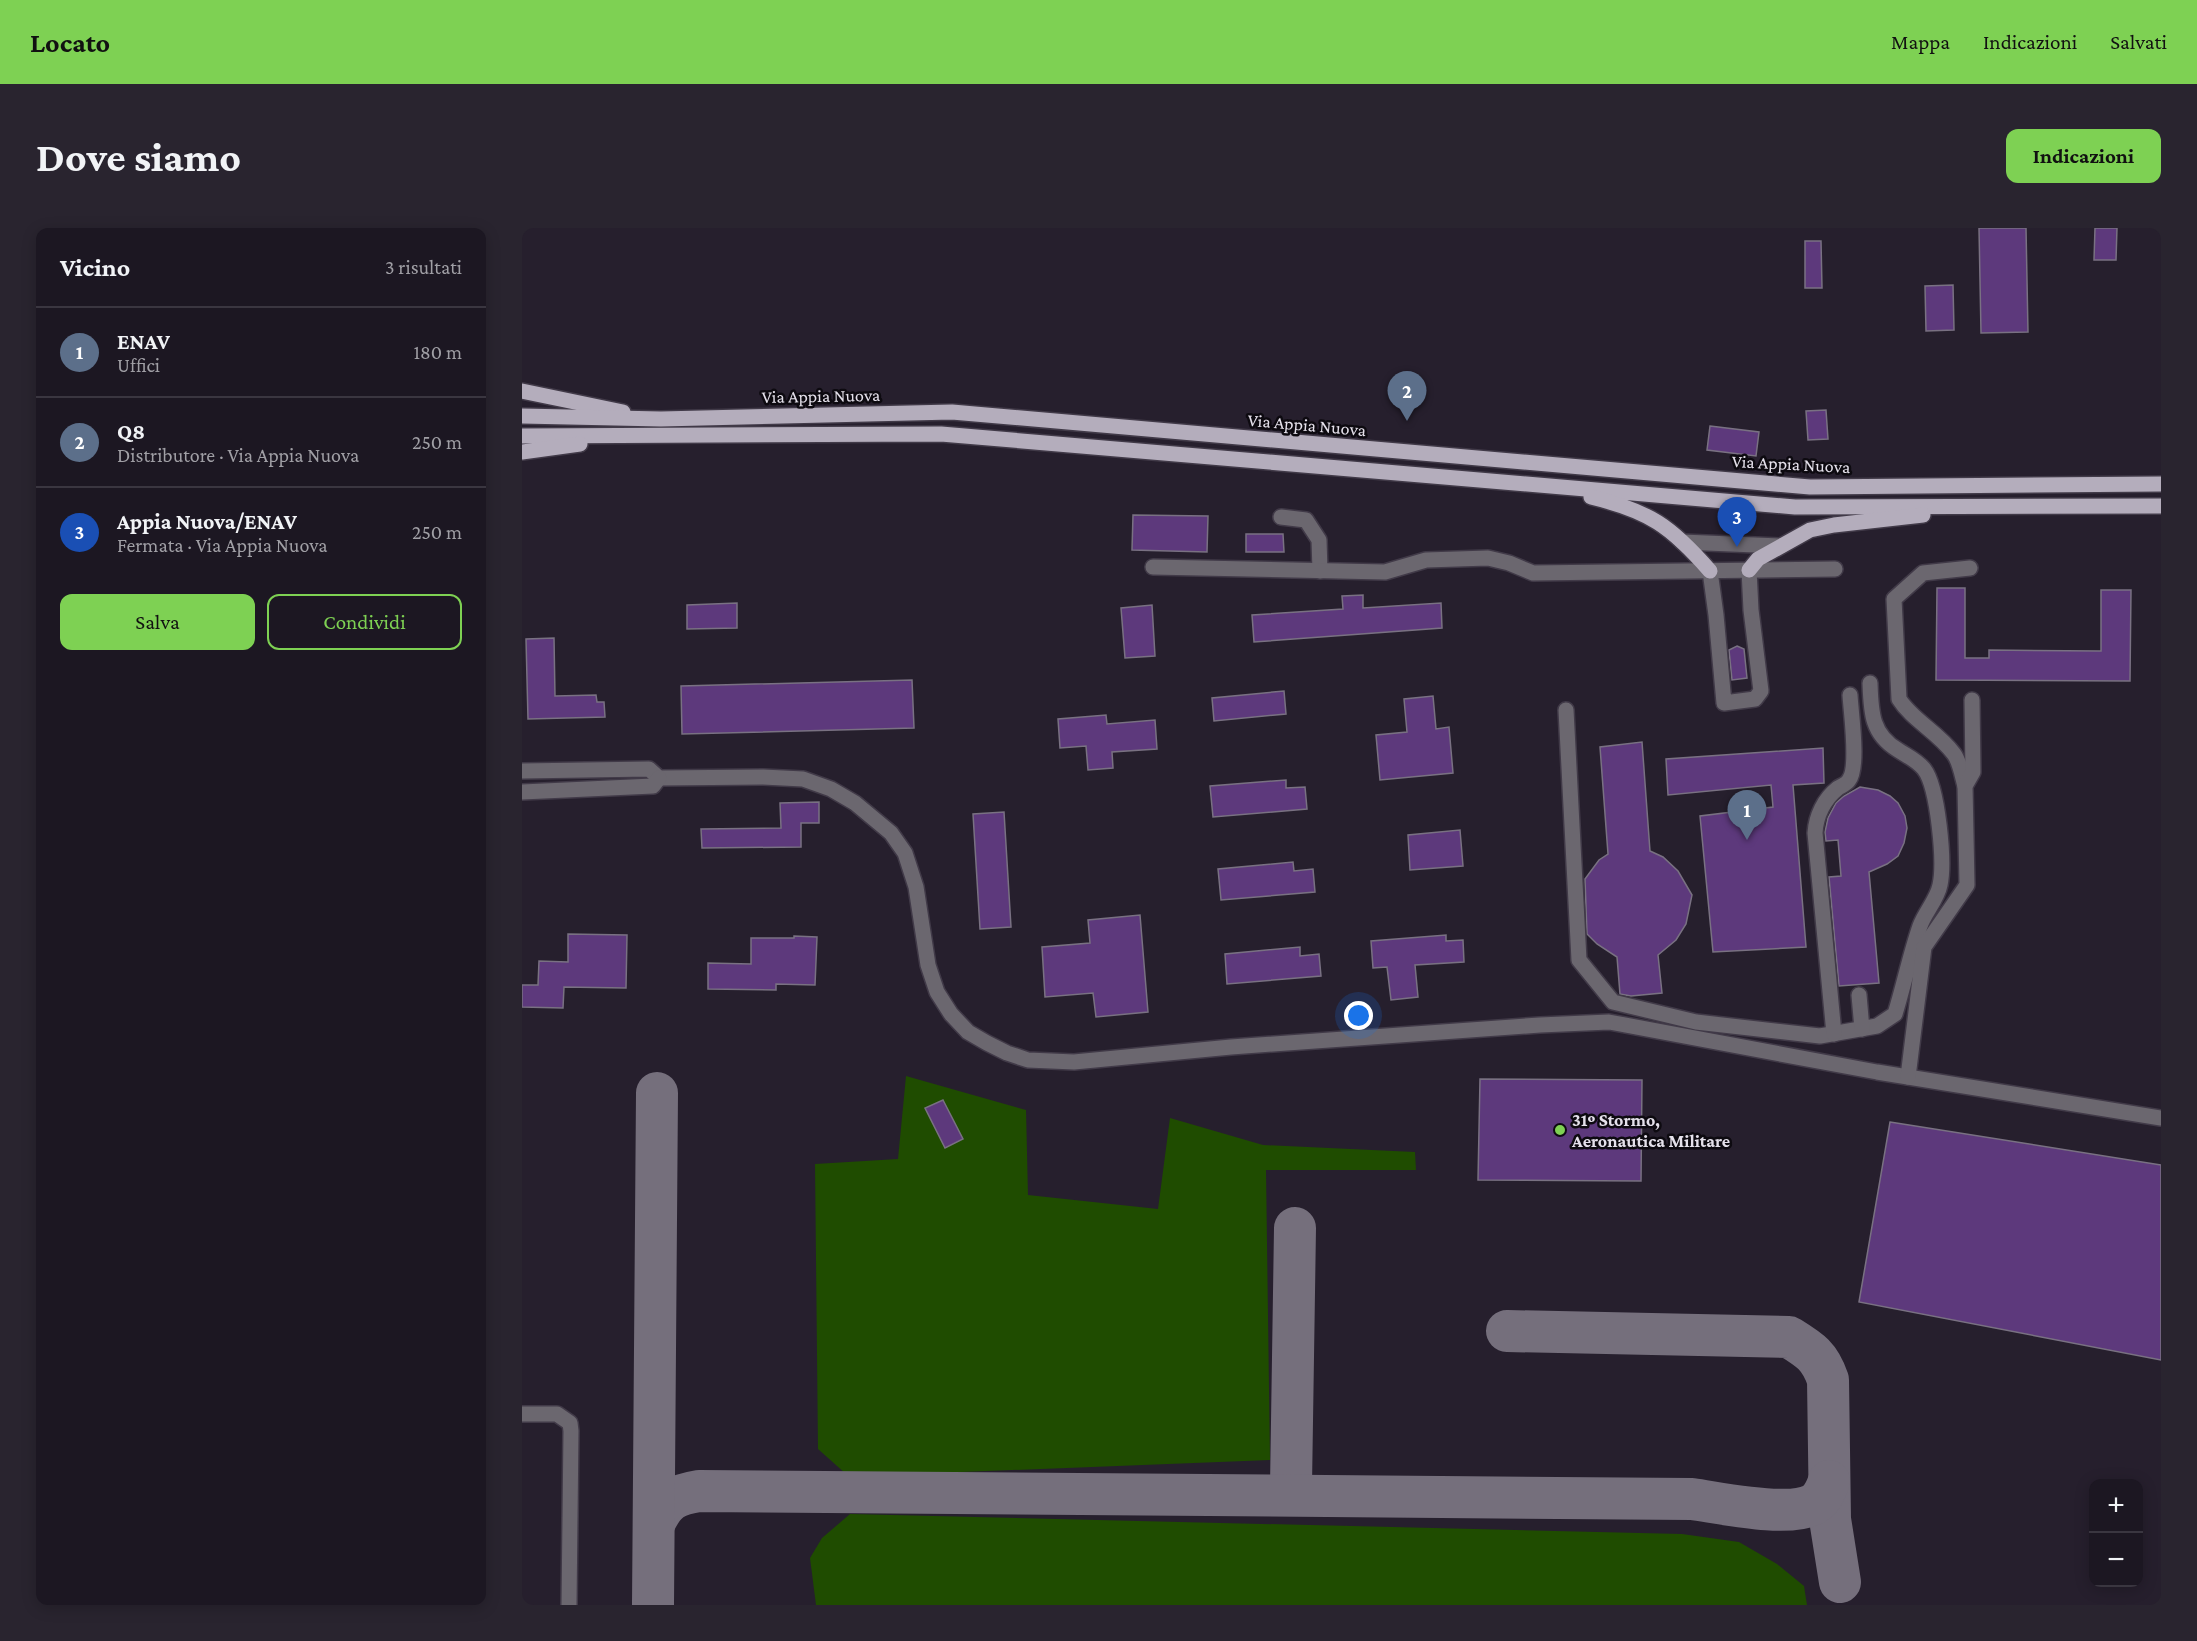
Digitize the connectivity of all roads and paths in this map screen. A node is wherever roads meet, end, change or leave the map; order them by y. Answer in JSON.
{"nodes":[{"id":1,"x":522,"y":391,"type":"edge"},
{"id":2,"x":522,"y":416,"type":"edge"},
{"id":3,"x":661,"y":420,"type":"junction"},
{"id":4,"x":643,"y":435,"type":"junction"},
{"id":5,"x":522,"y":436,"type":"edge"},
{"id":6,"x":522,"y":452,"type":"edge"},
{"id":7,"x":1536,"y":484,"type":"junction"},
{"id":8,"x":2161,"y":484,"type":"edge"},
{"id":9,"x":2161,"y":506,"type":"edge"},
{"id":10,"x":1979,"y":507,"type":"junction"},
{"id":11,"x":1281,"y":517,"type":"dead end"},
{"id":12,"x":1682,"y":542,"type":"junction"},
{"id":13,"x":1781,"y":546,"type":"junction"},
{"id":14,"x":1153,"y":567,"type":"dead end"},
{"id":15,"x":1970,"y":568,"type":"dead end"},
{"id":16,"x":1835,"y":569,"type":"dead end"},
{"id":17,"x":1749,"y":570,"type":"junction"},
{"id":18,"x":1320,"y":571,"type":"junction"},
{"id":19,"x":1710,"y":571,"type":"junction"},
{"id":20,"x":1870,"y":683,"type":"dead end"},
{"id":21,"x":1850,"y":695,"type":"dead end"},
{"id":22,"x":1972,"y":700,"type":"dead end"},
{"id":23,"x":1566,"y":710,"type":"dead end"},
{"id":24,"x":522,"y":771,"type":"edge"},
{"id":25,"x":659,"y":778,"type":"junction"},
{"id":26,"x":1965,"y":786,"type":"junction"},
{"id":27,"x":522,"y":792,"type":"edge"},
{"id":28,"x":1859,"y":995,"type":"dead end"},
{"id":29,"x":1862,"y":1029,"type":"junction"},
{"id":30,"x":1834,"y":1034,"type":"junction"},
{"id":31,"x":1908,"y":1077,"type":"junction"},
{"id":32,"x":2161,"y":1118,"type":"edge"},
{"id":33,"x":522,"y":1414,"type":"edge"},
{"id":34,"x":569,"y":1605,"type":"edge"}],
"edges":[{"from":1,"to":3,"type":"main road"},
{"from":2,"to":3,"type":"main road","name":"Via Appia Nuova"},
{"from":3,"to":8,"type":"main road","name":"Via Appia Nuova"},
{"from":4,"to":5,"type":"main road"},
{"from":4,"to":6,"type":"main road"},
{"from":4,"to":7,"type":"main road"},
{"from":7,"to":10,"type":"main road"},
{"from":7,"to":12,"type":"main road"},
{"from":9,"to":10,"type":"main road"},
{"from":10,"to":13,"type":"main road"},
{"from":11,"to":18,"type":"street"},
{"from":12,"to":13,"type":"street"},
{"from":12,"to":19,"type":"main road"},
{"from":13,"to":17,"type":"main road"},
{"from":14,"to":18,"type":"street"},
{"from":15,"to":26,"type":"street"},
{"from":16,"to":17,"type":"street"},
{"from":17,"to":19,"type":"street"},
{"from":17,"to":19,"type":"street"},
{"from":18,"to":19,"type":"street"},
{"from":20,"to":29,"type":"street"},
{"from":21,"to":30,"type":"street"},
{"from":22,"to":26,"type":"street"},
{"from":23,"to":30,"type":"street"},
{"from":24,"to":25,"type":"street"},
{"from":25,"to":27,"type":"street"},
{"from":25,"to":31,"type":"street"},
{"from":26,"to":31,"type":"street"},
{"from":28,"to":29,"type":"street"},
{"from":29,"to":30,"type":"street"},
{"from":31,"to":32,"type":"street"},
{"from":33,"to":34,"type":"street"}]}
